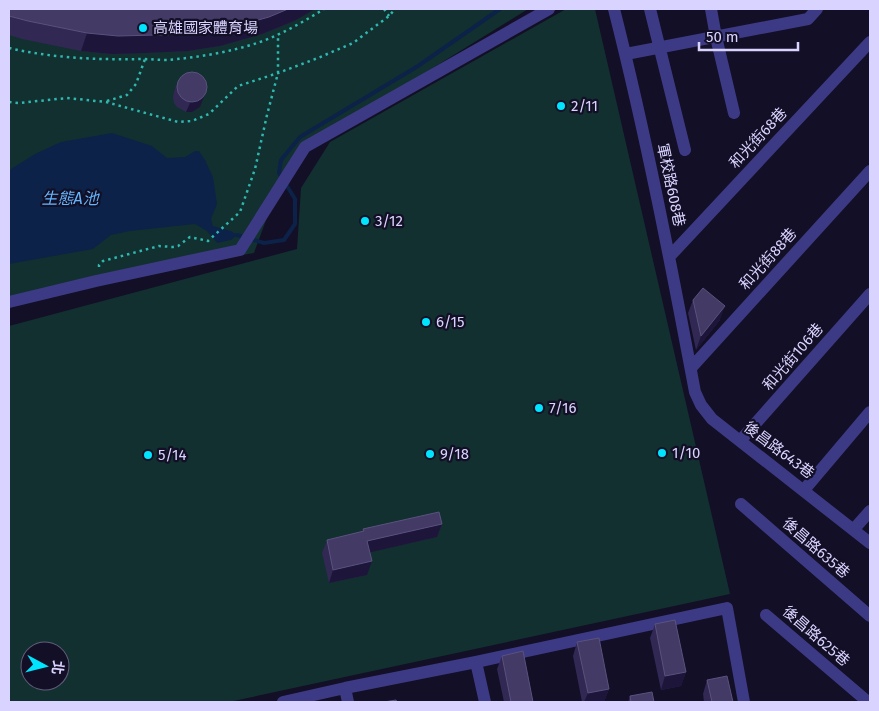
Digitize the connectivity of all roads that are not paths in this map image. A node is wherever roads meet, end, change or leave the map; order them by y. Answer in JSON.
{"nodes":[{"id":1,"x":549,"y":9,"type":"edge"},
{"id":2,"x":614,"y":9,"type":"edge"},
{"id":3,"x":650,"y":9,"type":"edge"},
{"id":4,"x":711,"y":9,"type":"edge"},
{"id":5,"x":817,"y":9,"type":"edge"},
{"id":6,"x":716,"y":37,"type":"junction"},
{"id":7,"x":870,"y":42,"type":"edge"},
{"id":8,"x":659,"y":48,"type":"junction"},
{"id":9,"x":626,"y":54,"type":"junction"},
{"id":10,"x":734,"y":113,"type":"dead end"},
{"id":11,"x":685,"y":150,"type":"dead end"},
{"id":12,"x":870,"y":171,"type":"edge"},
{"id":13,"x":670,"y":256,"type":"junction"},
{"id":14,"x":870,"y":294,"type":"edge"},
{"id":15,"x":9,"y":302,"type":"edge"},
{"id":16,"x":691,"y":368,"type":"junction"},
{"id":17,"x":870,"y":412,"type":"edge"},
{"id":18,"x":740,"y":442,"type":"junction"},
{"id":19,"x":804,"y":490,"type":"junction"},
{"id":20,"x":741,"y":504,"type":"dead end"},
{"id":21,"x":870,"y":511,"type":"edge"},
{"id":22,"x":854,"y":529,"type":"junction"},
{"id":23,"x":870,"y":543,"type":"edge"},
{"id":24,"x":766,"y":614,"type":"dead end"},
{"id":25,"x":870,"y":616,"type":"edge"},
{"id":26,"x":476,"y":662,"type":"junction"},
{"id":27,"x":344,"y":688,"type":"junction"},
{"id":28,"x":283,"y":702,"type":"edge"},
{"id":29,"x":348,"y":702,"type":"edge"},
{"id":30,"x":485,"y":702,"type":"edge"},
{"id":31,"x":744,"y":702,"type":"edge"},
{"id":32,"x":868,"y":702,"type":"edge"}],
"edges":[{"from":1,"to":15,"type":"street"},
{"from":2,"to":9,"type":"street","name":"軍校路608巷"},
{"from":3,"to":8,"type":"street"},
{"from":4,"to":6,"type":"street"},
{"from":5,"to":6,"type":"street"},
{"from":6,"to":8,"type":"street"},
{"from":6,"to":10,"type":"street"},
{"from":7,"to":13,"type":"street","name":"和光街68巷"},
{"from":8,"to":9,"type":"street"},
{"from":8,"to":11,"type":"street"},
{"from":9,"to":13,"type":"street","name":"軍校路608巷"},
{"from":12,"to":16,"type":"street","name":"和光街88巷"},
{"from":13,"to":16,"type":"street","name":"軍校路608巷"},
{"from":14,"to":18,"type":"street","name":"和光街106巷"},
{"from":16,"to":18,"type":"street","name":"後昌路643巷"},
{"from":17,"to":19,"type":"street"},
{"from":18,"to":19,"type":"street","name":"後昌路643巷"},
{"from":19,"to":22,"type":"street","name":"後昌路643巷"},
{"from":20,"to":25,"type":"street","name":"後昌路635巷"},
{"from":21,"to":22,"type":"street"},
{"from":22,"to":23,"type":"street","name":"後昌路643巷"},
{"from":24,"to":32,"type":"street","name":"後昌路625巷"},
{"from":26,"to":27,"type":"street"},
{"from":26,"to":30,"type":"street"},
{"from":26,"to":31,"type":"street"},
{"from":27,"to":28,"type":"street"},
{"from":27,"to":29,"type":"street"}]}
